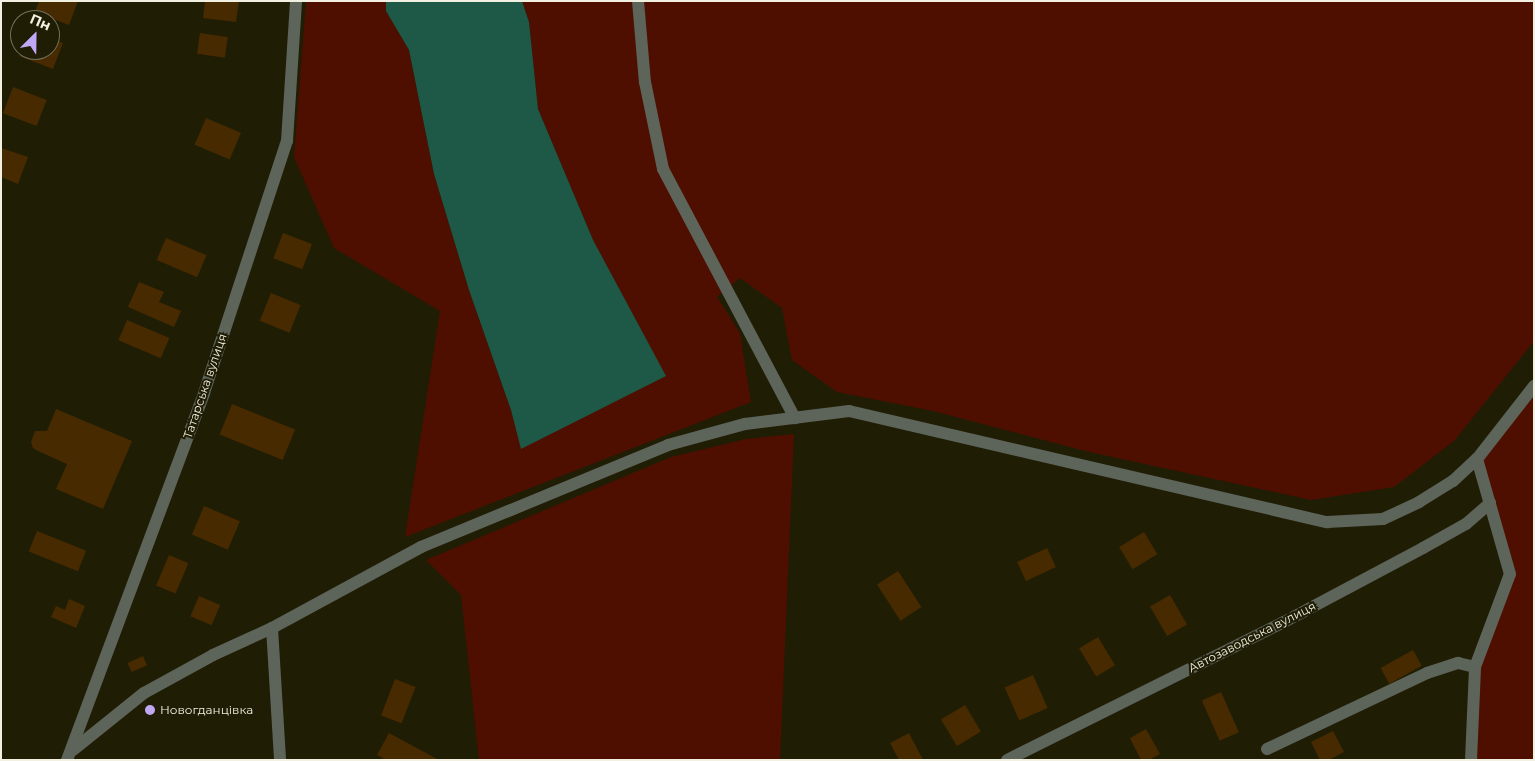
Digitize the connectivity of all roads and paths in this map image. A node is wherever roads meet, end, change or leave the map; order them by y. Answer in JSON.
{"nodes":[{"id":1,"x":296,"y":1,"type":"edge"},
{"id":2,"x":638,"y":1,"type":"edge"},
{"id":3,"x":1532,"y":388,"type":"edge"},
{"id":4,"x":795,"y":418,"type":"junction"},
{"id":5,"x":1476,"y":459,"type":"junction"},
{"id":6,"x":1490,"y":503,"type":"junction"},
{"id":7,"x":272,"y":628,"type":"junction"},
{"id":8,"x":1475,"y":667,"type":"junction"},
{"id":9,"x":1267,"y":749,"type":"dead end"},
{"id":10,"x":70,"y":755,"type":"edge"},
{"id":11,"x":280,"y":760,"type":"edge"},
{"id":12,"x":1007,"y":760,"type":"edge"},
{"id":13,"x":1471,"y":760,"type":"edge"}],
"edges":[{"from":1,"to":10,"type":"street","name":"Татарська вулиця"},
{"from":2,"to":4,"type":"street"},
{"from":3,"to":5,"type":"street"},
{"from":4,"to":5,"type":"street"},
{"from":4,"to":7,"type":"street"},
{"from":5,"to":6,"type":"street"},
{"from":6,"to":8,"type":"street"},
{"from":6,"to":12,"type":"street","name":"Автозаводська вулиця"},
{"from":7,"to":10,"type":"street"},
{"from":7,"to":11,"type":"street"},
{"from":8,"to":9,"type":"street"},
{"from":8,"to":13,"type":"street"}]}
